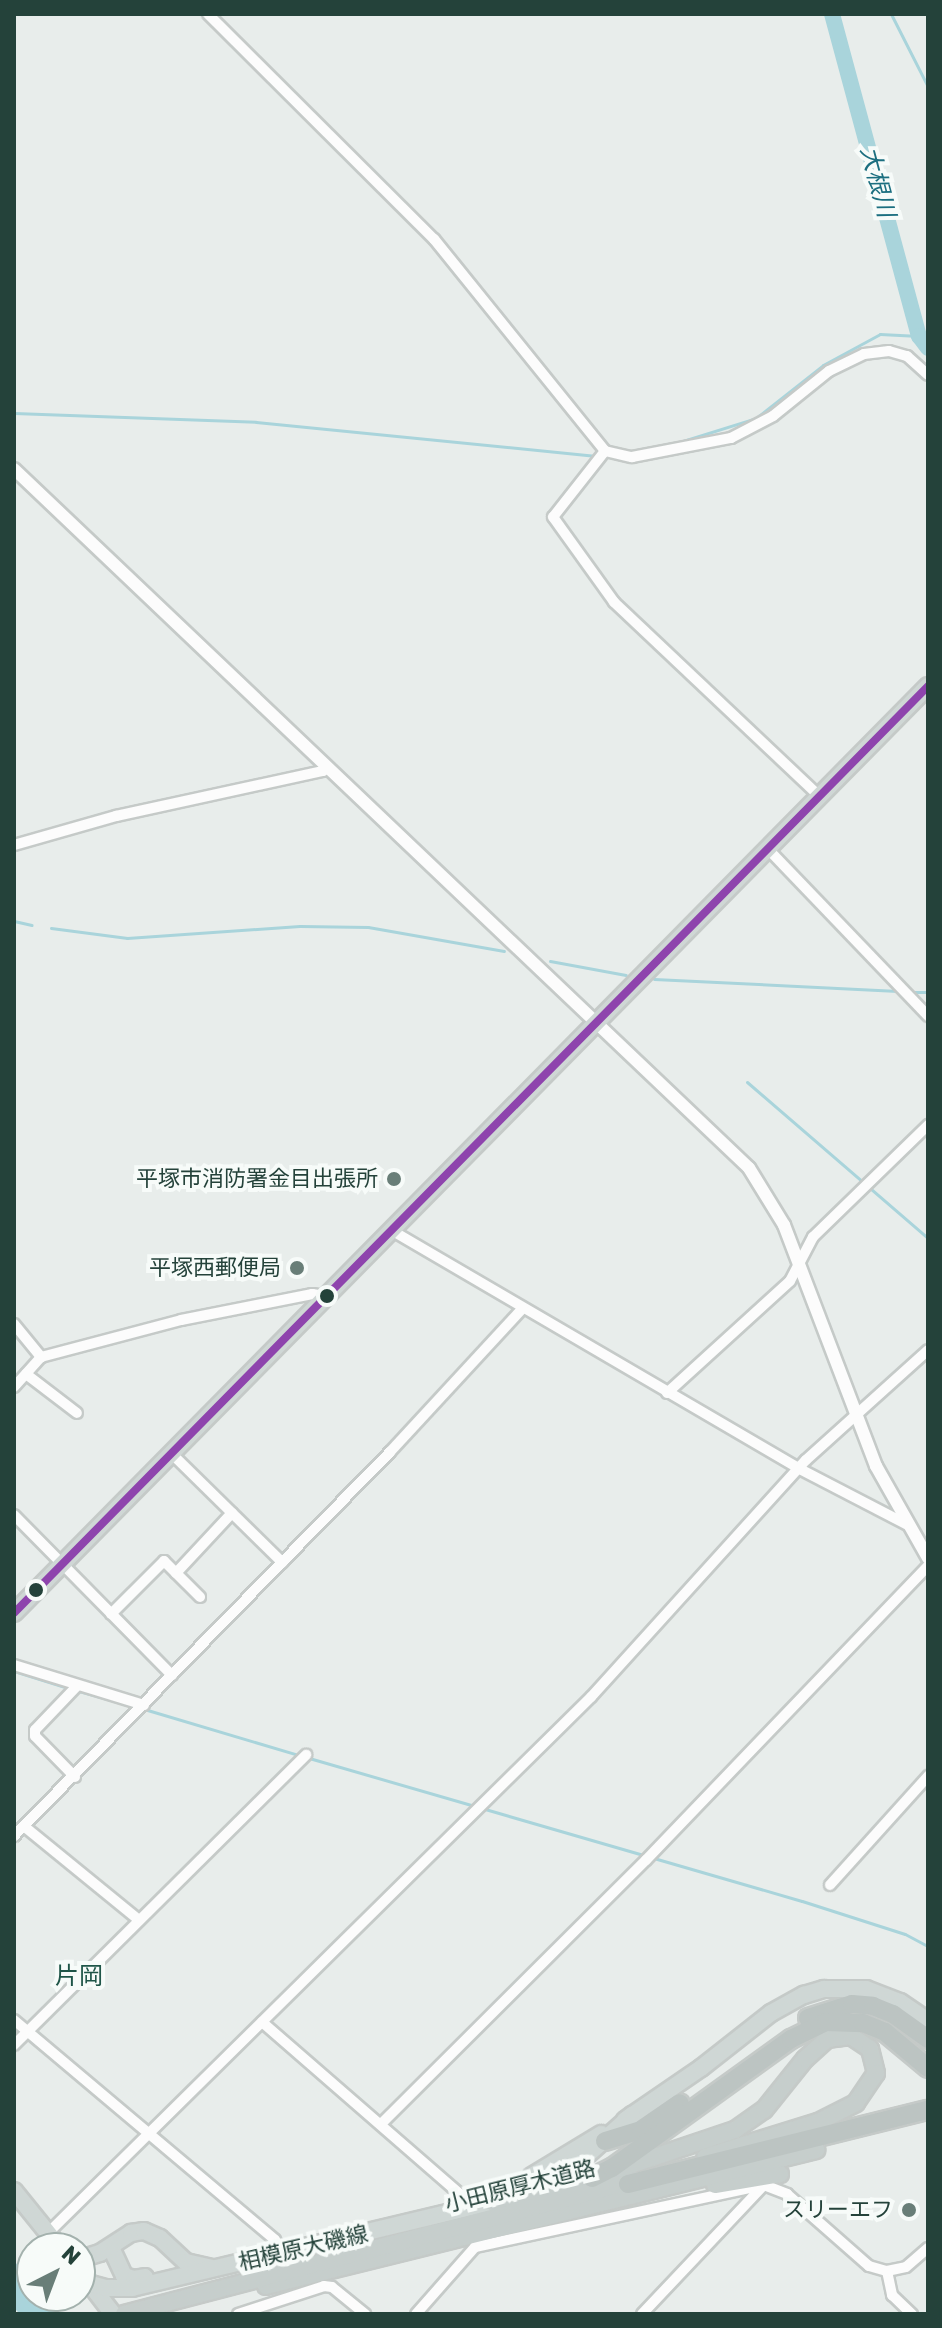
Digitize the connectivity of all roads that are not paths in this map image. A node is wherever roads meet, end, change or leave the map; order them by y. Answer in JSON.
{"nodes":[{"id":1,"x":208,"y":14,"type":"edge"},
{"id":2,"x":928,"y":375,"type":"edge"},
{"id":3,"x":605,"y":451,"type":"junction"},
{"id":4,"x":14,"y":469,"type":"edge"},
{"id":5,"x":928,"y":686,"type":"edge"},
{"id":6,"x":327,"y":766,"type":"junction"},
{"id":7,"x":819,"y":796,"type":"junction"},
{"id":8,"x":14,"y":845,"type":"edge"},
{"id":9,"x":767,"y":848,"type":"junction"},
{"id":10,"x":928,"y":1016,"type":"edge"},
{"id":11,"x":596,"y":1022,"type":"junction"},
{"id":12,"x":928,"y":1125,"type":"edge"},
{"id":13,"x":391,"y":1230,"type":"junction"},
{"id":14,"x":799,"y":1263,"type":"junction"},
{"id":15,"x":326,"y":1296,"type":"junction"},
{"id":16,"x":523,"y":1308,"type":"junction"},
{"id":17,"x":14,"y":1324,"type":"edge"},
{"id":18,"x":928,"y":1350,"type":"edge"},
{"id":19,"x":41,"y":1357,"type":"junction"},
{"id":20,"x":26,"y":1374,"type":"junction"},
{"id":21,"x":14,"y":1387,"type":"edge"},
{"id":22,"x":667,"y":1393,"type":"junction"},
{"id":23,"x":77,"y":1413,"type":"dead end"},
{"id":24,"x":857,"y":1414,"type":"junction"},
{"id":25,"x":171,"y":1453,"type":"junction"},
{"id":26,"x":798,"y":1468,"type":"junction"},
{"id":27,"x":232,"y":1513,"type":"junction"},
{"id":28,"x":14,"y":1515,"type":"edge"},
{"id":29,"x":906,"y":1524,"type":"junction"},
{"id":30,"x":928,"y":1558,"type":"edge"},
{"id":31,"x":282,"y":1562,"type":"junction"},
{"id":32,"x":62,"y":1564,"type":"junction"},
{"id":33,"x":928,"y":1566,"type":"edge"},
{"id":34,"x":176,"y":1573,"type":"junction"},
{"id":35,"x":200,"y":1597,"type":"dead end"},
{"id":36,"x":14,"y":1613,"type":"edge"},
{"id":37,"x":111,"y":1614,"type":"junction"},
{"id":38,"x":14,"y":1665,"type":"edge"},
{"id":39,"x":172,"y":1675,"type":"junction"},
{"id":40,"x":75,"y":1690,"type":"junction"},
{"id":41,"x":140,"y":1709,"type":"junction"},
{"id":42,"x":304,"y":1757,"type":"dead end"},
{"id":43,"x":928,"y":1776,"type":"edge"},
{"id":44,"x":75,"y":1777,"type":"junction"},
{"id":45,"x":25,"y":1827,"type":"junction"},
{"id":46,"x":14,"y":1836,"type":"edge"},
{"id":47,"x":830,"y":1885,"type":"dead end"},
{"id":48,"x":139,"y":1920,"type":"junction"},
{"id":49,"x":927,"y":2018,"type":"edge"},
{"id":50,"x":14,"y":2020,"type":"edge"},
{"id":51,"x":262,"y":2022,"type":"junction"},
{"id":52,"x":27,"y":2032,"type":"junction"},
{"id":53,"x":928,"y":2039,"type":"edge"},
{"id":54,"x":14,"y":2045,"type":"edge"},
{"id":55,"x":926,"y":2066,"type":"edge"},
{"id":56,"x":928,"y":2110,"type":"edge"},
{"id":57,"x":632,"y":2115,"type":"junction"},
{"id":58,"x":928,"y":2123,"type":"edge"},
{"id":59,"x":381,"y":2124,"type":"junction"},
{"id":60,"x":149,"y":2134,"type":"junction"},
{"id":61,"x":605,"y":2141,"type":"junction"},
{"id":62,"x":816,"y":2150,"type":"joint"},
{"id":63,"x":780,"y":2174,"type":"dead end"},
{"id":64,"x":592,"y":2178,"type":"junction"},
{"id":65,"x":524,"y":2180,"type":"junction"},
{"id":66,"x":764,"y":2185,"type":"junction"},
{"id":67,"x":629,"y":2190,"type":"junction"},
{"id":68,"x":14,"y":2191,"type":"edge"},
{"id":69,"x":492,"y":2202,"type":"junction"},
{"id":70,"x":474,"y":2206,"type":"junction"},
{"id":71,"x":47,"y":2232,"type":"edge"},
{"id":72,"x":49,"y":2232,"type":"edge"},
{"id":73,"x":116,"y":2246,"type":"junction"},
{"id":74,"x":928,"y":2248,"type":"edge"},
{"id":75,"x":281,"y":2252,"type":"junction"},
{"id":76,"x":96,"y":2254,"type":"edge"},
{"id":77,"x":216,"y":2269,"type":"junction"},
{"id":78,"x":887,"y":2271,"type":"junction"},
{"id":79,"x":186,"y":2276,"type":"junction"},
{"id":80,"x":96,"y":2280,"type":"edge"},
{"id":81,"x":96,"y":2285,"type":"edge"},
{"id":82,"x":132,"y":2288,"type":"junction"},
{"id":83,"x":96,"y":2289,"type":"edge"},
{"id":84,"x":128,"y":2313,"type":"edge"},
{"id":85,"x":113,"y":2314,"type":"edge"},
{"id":86,"x":164,"y":2314,"type":"edge"},
{"id":87,"x":238,"y":2314,"type":"edge"},
{"id":88,"x":365,"y":2314,"type":"edge"},
{"id":89,"x":416,"y":2314,"type":"edge"},
{"id":90,"x":642,"y":2314,"type":"edge"},
{"id":91,"x":912,"y":2314,"type":"edge"}],
"edges":[{"from":1,"to":3,"type":"street"},
{"from":2,"to":3,"type":"street"},
{"from":3,"to":7,"type":"street"},
{"from":4,"to":6,"type":"street"},
{"from":5,"to":7,"type":"main road"},
{"from":6,"to":8,"type":"street"},
{"from":6,"to":11,"type":"street"},
{"from":7,"to":9,"type":"main road"},
{"from":9,"to":10,"type":"street"},
{"from":9,"to":11,"type":"main road"},
{"from":11,"to":13,"type":"main road"},
{"from":11,"to":14,"type":"street"},
{"from":12,"to":14,"type":"street"},
{"from":13,"to":15,"type":"main road"},
{"from":13,"to":16,"type":"street"},
{"from":14,"to":22,"type":"street"},
{"from":14,"to":24,"type":"street"},
{"from":15,"to":19,"type":"street"},
{"from":15,"to":25,"type":"main road"},
{"from":16,"to":22,"type":"street"},
{"from":16,"to":31,"type":"street"},
{"from":17,"to":19,"type":"street"},
{"from":18,"to":24,"type":"street"},
{"from":19,"to":20,"type":"street"},
{"from":20,"to":21,"type":"street"},
{"from":20,"to":23,"type":"street"},
{"from":22,"to":26,"type":"street"},
{"from":24,"to":26,"type":"street"},
{"from":24,"to":29,"type":"street"},
{"from":25,"to":27,"type":"street"},
{"from":25,"to":32,"type":"main road"},
{"from":26,"to":29,"type":"street"},
{"from":26,"to":51,"type":"street"},
{"from":27,"to":31,"type":"street"},
{"from":27,"to":34,"type":"street"},
{"from":28,"to":32,"type":"street"},
{"from":29,"to":30,"type":"street"},
{"from":31,"to":39,"type":"street"},
{"from":32,"to":36,"type":"main road"},
{"from":32,"to":37,"type":"street"},
{"from":33,"to":59,"type":"street"},
{"from":34,"to":35,"type":"street"},
{"from":34,"to":37,"type":"street"},
{"from":37,"to":39,"type":"street"},
{"from":38,"to":40,"type":"street"},
{"from":39,"to":41,"type":"street"},
{"from":40,"to":41,"type":"street"},
{"from":40,"to":44,"type":"street"},
{"from":41,"to":44,"type":"street"},
{"from":42,"to":48,"type":"street"},
{"from":43,"to":47,"type":"street"},
{"from":44,"to":45,"type":"street"},
{"from":45,"to":46,"type":"street"},
{"from":45,"to":48,"type":"street"},
{"from":48,"to":52,"type":"street"},
{"from":49,"to":57,"type":"main road","name":"相模原大磯線"},
{"from":50,"to":52,"type":"street"},
{"from":51,"to":59,"type":"street"},
{"from":51,"to":60,"type":"street"},
{"from":52,"to":54,"type":"street"},
{"from":52,"to":60,"type":"street"},
{"from":53,"to":61,"type":"highway"},
{"from":55,"to":64,"type":"highway"},
{"from":56,"to":67,"type":"highway","name":"小田原厚木道路"},
{"from":57,"to":61,"type":"main road","name":"相模原大磯線"},
{"from":57,"to":65,"type":"main road","name":"相模原大磯線"},
{"from":58,"to":62,"type":"highway","name":"小田原厚木道路"},
{"from":59,"to":70,"type":"street"},
{"from":60,"to":72,"type":"street"},
{"from":60,"to":75,"type":"street"},
{"from":61,"to":65,"type":"main road"},
{"from":61,"to":69,"type":"main road","name":"相模原大磯線"},
{"from":62,"to":67,"type":"highway","name":"小田原厚木道路"},
{"from":63,"to":67,"type":"highway"},
{"from":64,"to":67,"type":"highway"},
{"from":64,"to":69,"type":"highway"},
{"from":65,"to":70,"type":"main road","name":"相模原大磯線"},
{"from":66,"to":78,"type":"street"},
{"from":66,"to":89,"type":"street"},
{"from":66,"to":90,"type":"street"},
{"from":67,"to":84,"type":"highway","name":"小田原厚木道路"},
{"from":67,"to":86,"type":"highway","name":"小田原厚木道路"},
{"from":68,"to":71,"type":"main road"},
{"from":69,"to":70,"type":"main road","name":"相模原大磯線"},
{"from":70,"to":75,"type":"main road","name":"相模原大磯線"},
{"from":73,"to":76,"type":"main road"},
{"from":73,"to":77,"type":"main road"},
{"from":73,"to":79,"type":"main road"},
{"from":73,"to":80,"type":"main road"},
{"from":74,"to":78,"type":"street"},
{"from":75,"to":77,"type":"main road","name":"相模原大磯線"},
{"from":77,"to":79,"type":"main road","name":"相模原大磯線"},
{"from":78,"to":91,"type":"street"},
{"from":79,"to":82,"type":"main road","name":"相模原大磯線"},
{"from":81,"to":82,"type":"main road","name":"相模原大磯線"},
{"from":82,"to":85,"type":"main road"},
{"from":83,"to":85,"type":"main road"},
{"from":87,"to":88,"type":"street"}]}
